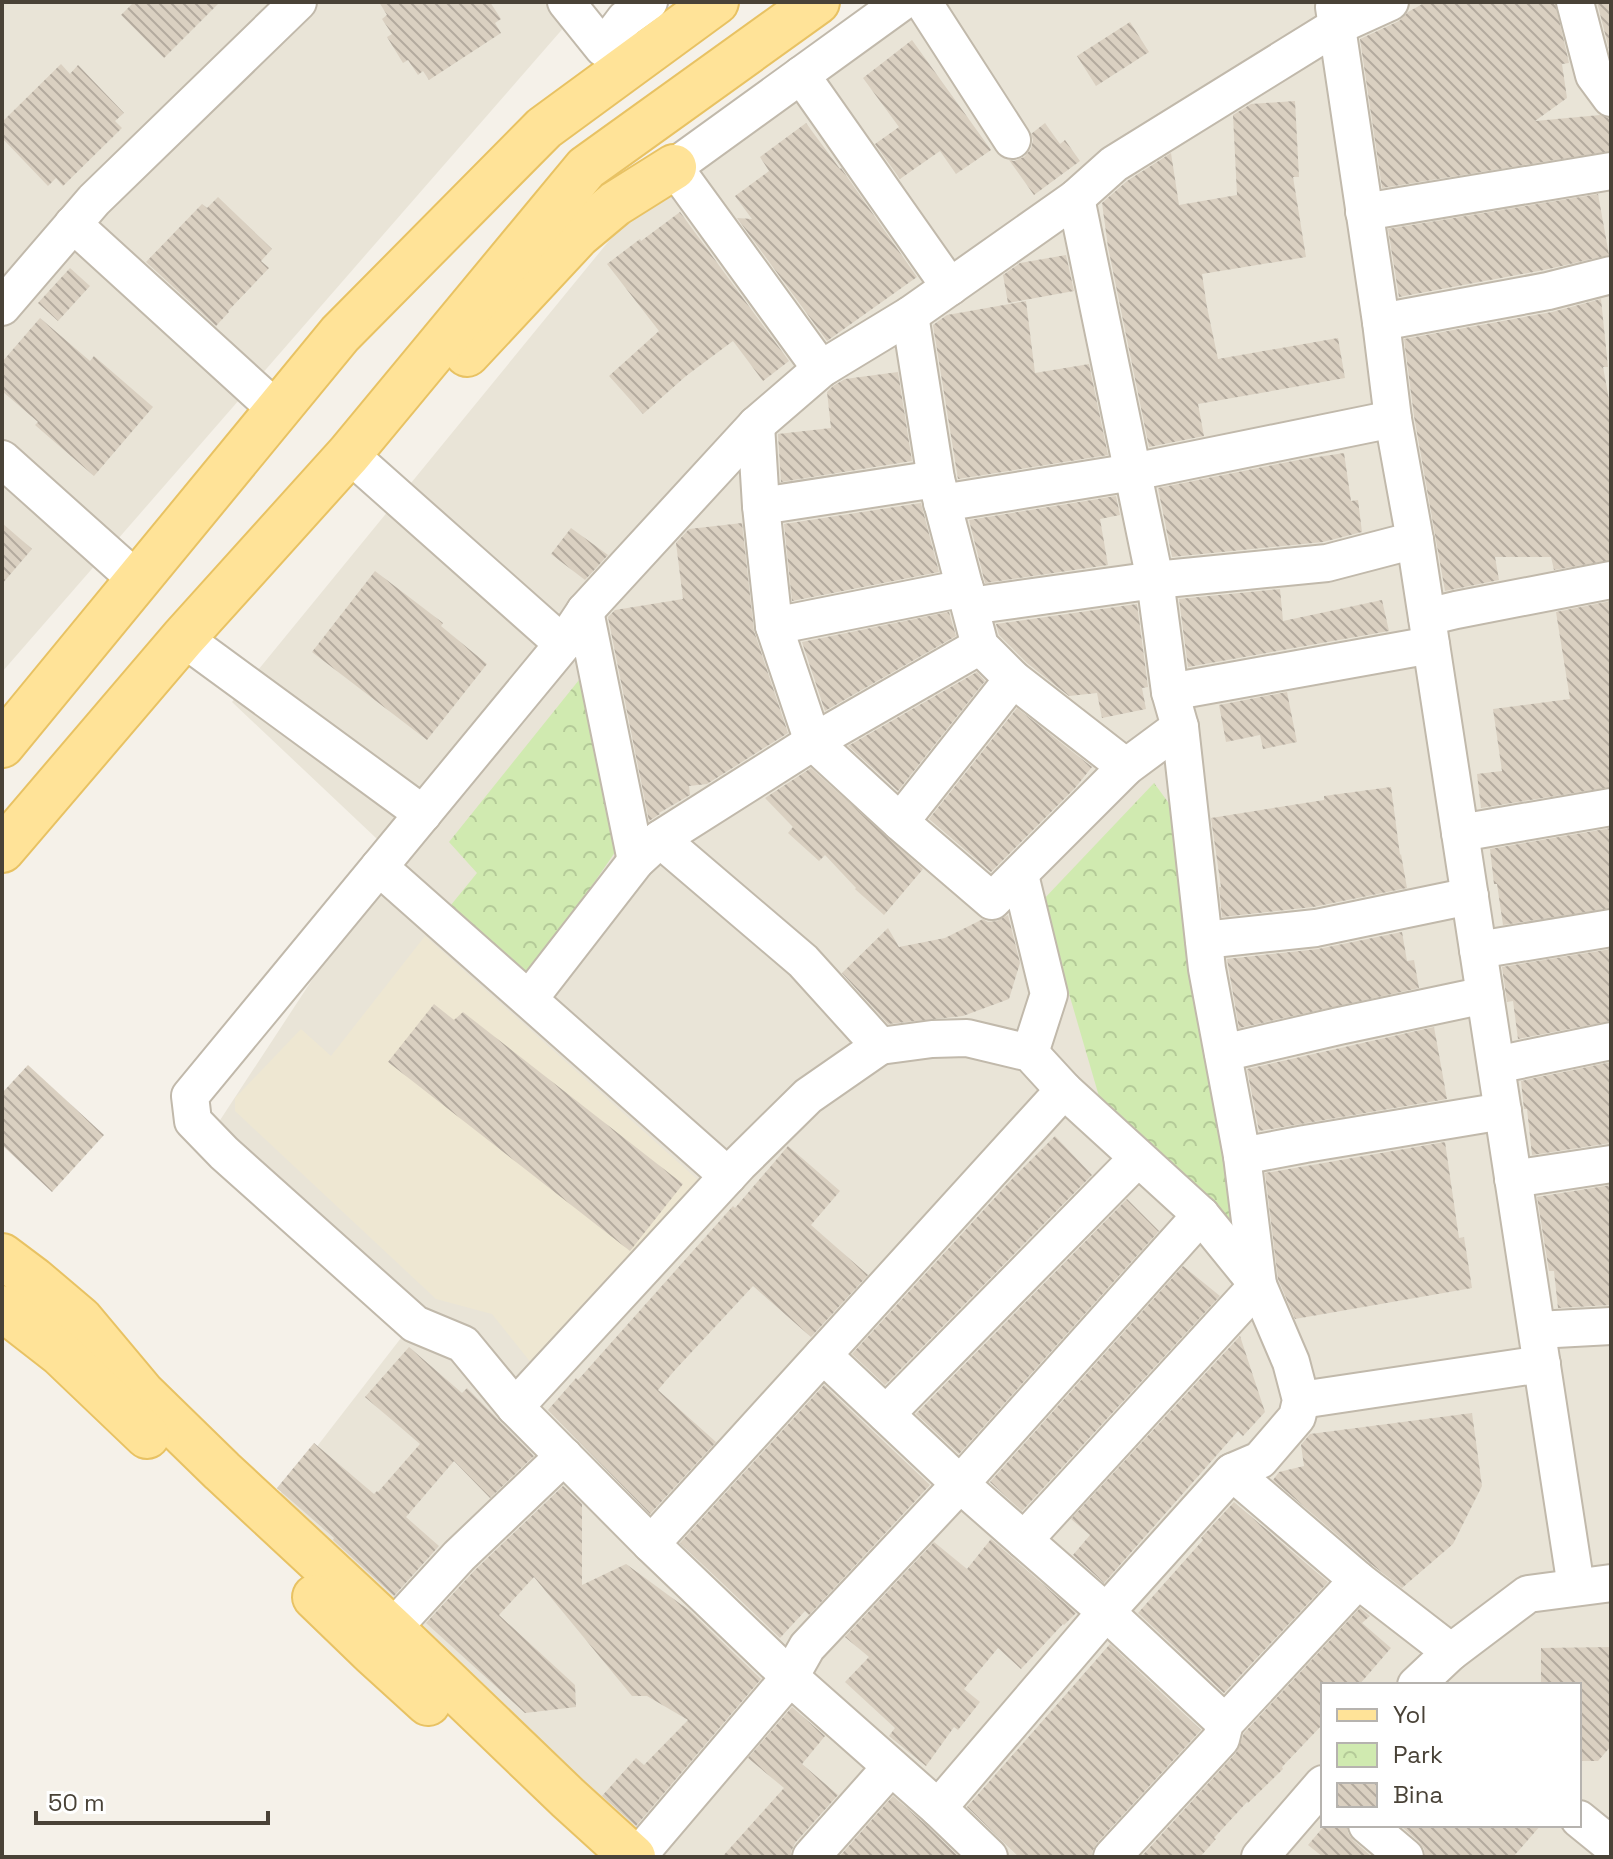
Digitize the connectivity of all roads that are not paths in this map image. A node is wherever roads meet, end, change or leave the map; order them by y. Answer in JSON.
{"nodes":[{"id":1,"x":298,"y":2,"type":"edge"},
{"id":2,"x":566,"y":2,"type":"edge"},
{"id":3,"x":649,"y":2,"type":"edge"},
{"id":4,"x":716,"y":2,"type":"edge"},
{"id":5,"x":817,"y":2,"type":"edge"},
{"id":6,"x":902,"y":2,"type":"edge"},
{"id":7,"x":923,"y":2,"type":"edge"},
{"id":8,"x":1390,"y":2,"type":"edge"},
{"id":9,"x":1575,"y":2,"type":"edge"},
{"id":10,"x":1334,"y":14,"type":"edge"},
{"id":11,"x":603,"y":48,"type":"junction"},
{"id":12,"x":801,"y":75,"type":"junction"},
{"id":13,"x":1611,"y":98,"type":"edge"},
{"id":14,"x":544,"y":128,"type":"junction"},
{"id":15,"x":1012,"y":140,"type":"dead end"},
{"id":16,"x":674,"y":167,"type":"junction"},
{"id":17,"x":1611,"y":171,"type":"edge"},
{"id":18,"x":1076,"y":198,"type":"junction"},
{"id":19,"x":1364,"y":212,"type":"junction"},
{"id":20,"x":73,"y":224,"type":"junction"},
{"id":21,"x":1611,"y":275,"type":"edge"},
{"id":22,"x":950,"y":287,"type":"junction"},
{"id":23,"x":2,"y":307,"type":"edge"},
{"id":24,"x":910,"y":315,"type":"junction"},
{"id":25,"x":1381,"y":322,"type":"junction"},
{"id":26,"x":821,"y":369,"type":"junction"},
{"id":27,"x":277,"y":410,"type":"junction"},
{"id":28,"x":1393,"y":419,"type":"junction"},
{"id":29,"x":756,"y":425,"type":"junction"},
{"id":30,"x":349,"y":454,"type":"junction"},
{"id":31,"x":2,"y":459,"type":"edge"},
{"id":32,"x":1133,"y":472,"type":"junction"},
{"id":33,"x":939,"y":491,"type":"junction"},
{"id":34,"x":761,"y":506,"type":"junction"},
{"id":35,"x":1415,"y":540,"type":"junction"},
{"id":36,"x":137,"y":580,"type":"junction"},
{"id":37,"x":1155,"y":580,"type":"junction"},
{"id":38,"x":1611,"y":580,"type":"edge"},
{"id":39,"x":967,"y":597,"type":"junction"},
{"id":40,"x":585,"y":611,"type":"junction"},
{"id":41,"x":774,"y":626,"type":"junction"},
{"id":42,"x":1429,"y":631,"type":"junction"},
{"id":43,"x":183,"y":638,"type":"junction"},
{"id":44,"x":563,"y":644,"type":"junction"},
{"id":45,"x":980,"y":646,"type":"junction"},
{"id":46,"x":1013,"y":679,"type":"junction"},
{"id":47,"x":1170,"y":692,"type":"junction"},
{"id":48,"x":1180,"y":727,"type":"junction"},
{"id":49,"x":813,"y":742,"type":"junction"},
{"id":50,"x":2,"y":745,"type":"edge"},
{"id":51,"x":1126,"y":767,"type":"junction"},
{"id":52,"x":1611,"y":807,"type":"edge"},
{"id":53,"x":423,"y":814,"type":"junction"},
{"id":54,"x":900,"y":822,"type":"junction"},
{"id":55,"x":1460,"y":833,"type":"junction"},
{"id":56,"x":2,"y":850,"type":"edge"},
{"id":57,"x":648,"y":850,"type":"junction"},
{"id":58,"x":379,"y":867,"type":"junction"},
{"id":59,"x":1020,"y":875,"type":"junction"},
{"id":60,"x":1470,"y":896,"type":"junction"},
{"id":61,"x":1611,"y":928,"type":"edge"},
{"id":62,"x":1204,"y":940,"type":"junction"},
{"id":63,"x":1478,"y":950,"type":"junction"},
{"id":64,"x":1485,"y":995,"type":"junction"},
{"id":65,"x":529,"y":999,"type":"junction"},
{"id":66,"x":1611,"y":1041,"type":"edge"},
{"id":67,"x":880,"y":1046,"type":"junction"},
{"id":68,"x":1030,"y":1053,"type":"junction"},
{"id":69,"x":1223,"y":1053,"type":"junction"},
{"id":70,"x":1496,"y":1065,"type":"junction"},
{"id":71,"x":1064,"y":1090,"type":"junction"},
{"id":72,"x":1503,"y":1111,"type":"junction"},
{"id":73,"x":1242,"y":1156,"type":"junction"},
{"id":74,"x":1138,"y":1158,"type":"junction"},
{"id":75,"x":1611,"y":1164,"type":"edge"},
{"id":76,"x":728,"y":1176,"type":"junction"},
{"id":77,"x":1513,"y":1179,"type":"junction"},
{"id":78,"x":1201,"y":1215,"type":"junction"},
{"id":79,"x":2,"y":1256,"type":"edge"},
{"id":80,"x":1258,"y":1285,"type":"junction"},
{"id":81,"x":2,"y":1308,"type":"edge"},
{"id":82,"x":1611,"y":1326,"type":"edge"},
{"id":83,"x":1539,"y":1347,"type":"junction"},
{"id":84,"x":823,"y":1355,"type":"junction"},
{"id":85,"x":1301,"y":1400,"type":"junction"},
{"id":86,"x":515,"y":1407,"type":"junction"},
{"id":87,"x":886,"y":1414,"type":"junction"},
{"id":88,"x":564,"y":1456,"type":"junction"},
{"id":89,"x":1232,"y":1472,"type":"junction"},
{"id":90,"x":960,"y":1484,"type":"junction"},
{"id":91,"x":1024,"y":1540,"type":"junction"},
{"id":92,"x":651,"y":1544,"type":"junction"},
{"id":93,"x":1358,"y":1580,"type":"junction"},
{"id":94,"x":1594,"y":1585,"type":"edge"},
{"id":95,"x":1106,"y":1612,"type":"junction"},
{"id":96,"x":392,"y":1629,"type":"junction"},
{"id":97,"x":1451,"y":1652,"type":"junction"},
{"id":98,"x":790,"y":1677,"type":"junction"},
{"id":99,"x":1418,"y":1683,"type":"edge"},
{"id":100,"x":1225,"y":1723,"type":"junction"},
{"id":101,"x":891,"y":1767,"type":"junction"},
{"id":102,"x":1321,"y":1787,"type":"edge"},
{"id":103,"x":938,"y":1808,"type":"junction"},
{"id":104,"x":1581,"y":1821,"type":"edge"},
{"id":105,"x":1369,"y":1827,"type":"edge"},
{"id":106,"x":1611,"y":1845,"type":"edge"},
{"id":107,"x":598,"y":1857,"type":"edge"},
{"id":108,"x":635,"y":1857,"type":"edge"},
{"id":109,"x":811,"y":1857,"type":"edge"},
{"id":110,"x":989,"y":1857,"type":"edge"},
{"id":111,"x":1112,"y":1857,"type":"edge"},
{"id":112,"x":1260,"y":1857,"type":"edge"},
{"id":113,"x":1405,"y":1857,"type":"edge"}],
"edges":[{"from":1,"to":20,"type":"street"},
{"from":2,"to":11,"type":"street"},
{"from":3,"to":11,"type":"street"},
{"from":4,"to":14,"type":"main road"},
{"from":5,"to":30,"type":"main road"},
{"from":6,"to":12,"type":"street"},
{"from":7,"to":15,"type":"street"},
{"from":8,"to":10,"type":"street"},
{"from":9,"to":13,"type":"street"},
{"from":10,"to":18,"type":"street"},
{"from":10,"to":19,"type":"street"},
{"from":11,"to":14,"type":"main road"},
{"from":12,"to":16,"type":"street"},
{"from":12,"to":22,"type":"street"},
{"from":14,"to":27,"type":"main road"},
{"from":16,"to":26,"type":"street"},
{"from":16,"to":30,"type":"main road"},
{"from":17,"to":19,"type":"street"},
{"from":18,"to":22,"type":"street"},
{"from":18,"to":32,"type":"street"},
{"from":19,"to":25,"type":"street"},
{"from":20,"to":23,"type":"street"},
{"from":20,"to":27,"type":"street"},
{"from":21,"to":25,"type":"street"},
{"from":22,"to":24,"type":"street"},
{"from":24,"to":26,"type":"street"},
{"from":24,"to":33,"type":"street"},
{"from":25,"to":28,"type":"street"},
{"from":26,"to":29,"type":"street"},
{"from":27,"to":36,"type":"main road"},
{"from":28,"to":32,"type":"street"},
{"from":28,"to":35,"type":"street"},
{"from":29,"to":34,"type":"street"},
{"from":29,"to":40,"type":"street"},
{"from":30,"to":43,"type":"main road"},
{"from":30,"to":44,"type":"street"},
{"from":31,"to":36,"type":"street"},
{"from":32,"to":33,"type":"street"},
{"from":32,"to":37,"type":"street"},
{"from":33,"to":34,"type":"street"},
{"from":33,"to":39,"type":"street"},
{"from":34,"to":41,"type":"street"},
{"from":35,"to":37,"type":"street"},
{"from":35,"to":42,"type":"street"},
{"from":36,"to":50,"type":"main road"},
{"from":37,"to":39,"type":"street"},
{"from":37,"to":47,"type":"street"},
{"from":38,"to":42,"type":"street"},
{"from":39,"to":41,"type":"street"},
{"from":39,"to":45,"type":"street"},
{"from":40,"to":44,"type":"street"},
{"from":40,"to":57,"type":"street"},
{"from":41,"to":49,"type":"street"},
{"from":42,"to":47,"type":"street"},
{"from":42,"to":55,"type":"street"},
{"from":43,"to":53,"type":"street"},
{"from":43,"to":56,"type":"main road"},
{"from":44,"to":53,"type":"street"},
{"from":45,"to":46,"type":"street"},
{"from":45,"to":49,"type":"street"},
{"from":46,"to":51,"type":"street"},
{"from":46,"to":54,"type":"street"},
{"from":47,"to":48,"type":"street"},
{"from":48,"to":51,"type":"street"},
{"from":48,"to":62,"type":"street"},
{"from":49,"to":54,"type":"street"},
{"from":49,"to":57,"type":"street"},
{"from":51,"to":59,"type":"street"},
{"from":52,"to":55,"type":"street"},
{"from":53,"to":58,"type":"street"},
{"from":54,"to":59,"type":"street"},
{"from":55,"to":60,"type":"street"},
{"from":57,"to":65,"type":"street"},
{"from":57,"to":67,"type":"street"},
{"from":58,"to":65,"type":"street"},
{"from":58,"to":86,"type":"street"},
{"from":59,"to":68,"type":"street"},
{"from":60,"to":62,"type":"street"},
{"from":60,"to":63,"type":"street"},
{"from":61,"to":63,"type":"street"},
{"from":62,"to":69,"type":"street"},
{"from":63,"to":64,"type":"street"},
{"from":64,"to":69,"type":"street"},
{"from":64,"to":70,"type":"street"},
{"from":65,"to":76,"type":"street"},
{"from":66,"to":70,"type":"street"},
{"from":67,"to":68,"type":"street"},
{"from":67,"to":76,"type":"street"},
{"from":68,"to":71,"type":"street"},
{"from":69,"to":73,"type":"street"},
{"from":70,"to":72,"type":"street"},
{"from":71,"to":74,"type":"street"},
{"from":71,"to":84,"type":"street"},
{"from":72,"to":73,"type":"street"},
{"from":72,"to":77,"type":"street"},
{"from":73,"to":80,"type":"street"},
{"from":74,"to":78,"type":"street"},
{"from":74,"to":87,"type":"street"},
{"from":75,"to":77,"type":"street"},
{"from":76,"to":86,"type":"street"},
{"from":77,"to":83,"type":"street"},
{"from":78,"to":80,"type":"street"},
{"from":78,"to":90,"type":"street"},
{"from":79,"to":96,"type":"main road"},
{"from":80,"to":85,"type":"street"},
{"from":80,"to":91,"type":"street"},
{"from":81,"to":107,"type":"main road"},
{"from":82,"to":83,"type":"street"},
{"from":83,"to":85,"type":"street"},
{"from":83,"to":94,"type":"street"},
{"from":84,"to":87,"type":"street"},
{"from":84,"to":92,"type":"street"},
{"from":85,"to":89,"type":"street"},
{"from":86,"to":88,"type":"street"},
{"from":87,"to":90,"type":"street"},
{"from":88,"to":92,"type":"street"},
{"from":88,"to":96,"type":"street"},
{"from":89,"to":93,"type":"street"},
{"from":89,"to":95,"type":"street"},
{"from":90,"to":91,"type":"street"},
{"from":90,"to":98,"type":"street"},
{"from":91,"to":95,"type":"street"},
{"from":92,"to":98,"type":"street"},
{"from":93,"to":97,"type":"street"},
{"from":93,"to":100,"type":"street"},
{"from":94,"to":97,"type":"street"},
{"from":95,"to":100,"type":"street"},
{"from":95,"to":103,"type":"street"},
{"from":96,"to":108,"type":"main road"},
{"from":97,"to":99,"type":"street"},
{"from":98,"to":101,"type":"street"},
{"from":98,"to":108,"type":"street"},
{"from":100,"to":111,"type":"street"},
{"from":101,"to":103,"type":"street"},
{"from":101,"to":109,"type":"street"},
{"from":102,"to":112,"type":"street"},
{"from":103,"to":110,"type":"street"},
{"from":104,"to":106,"type":"street"},
{"from":105,"to":113,"type":"street"}]}
